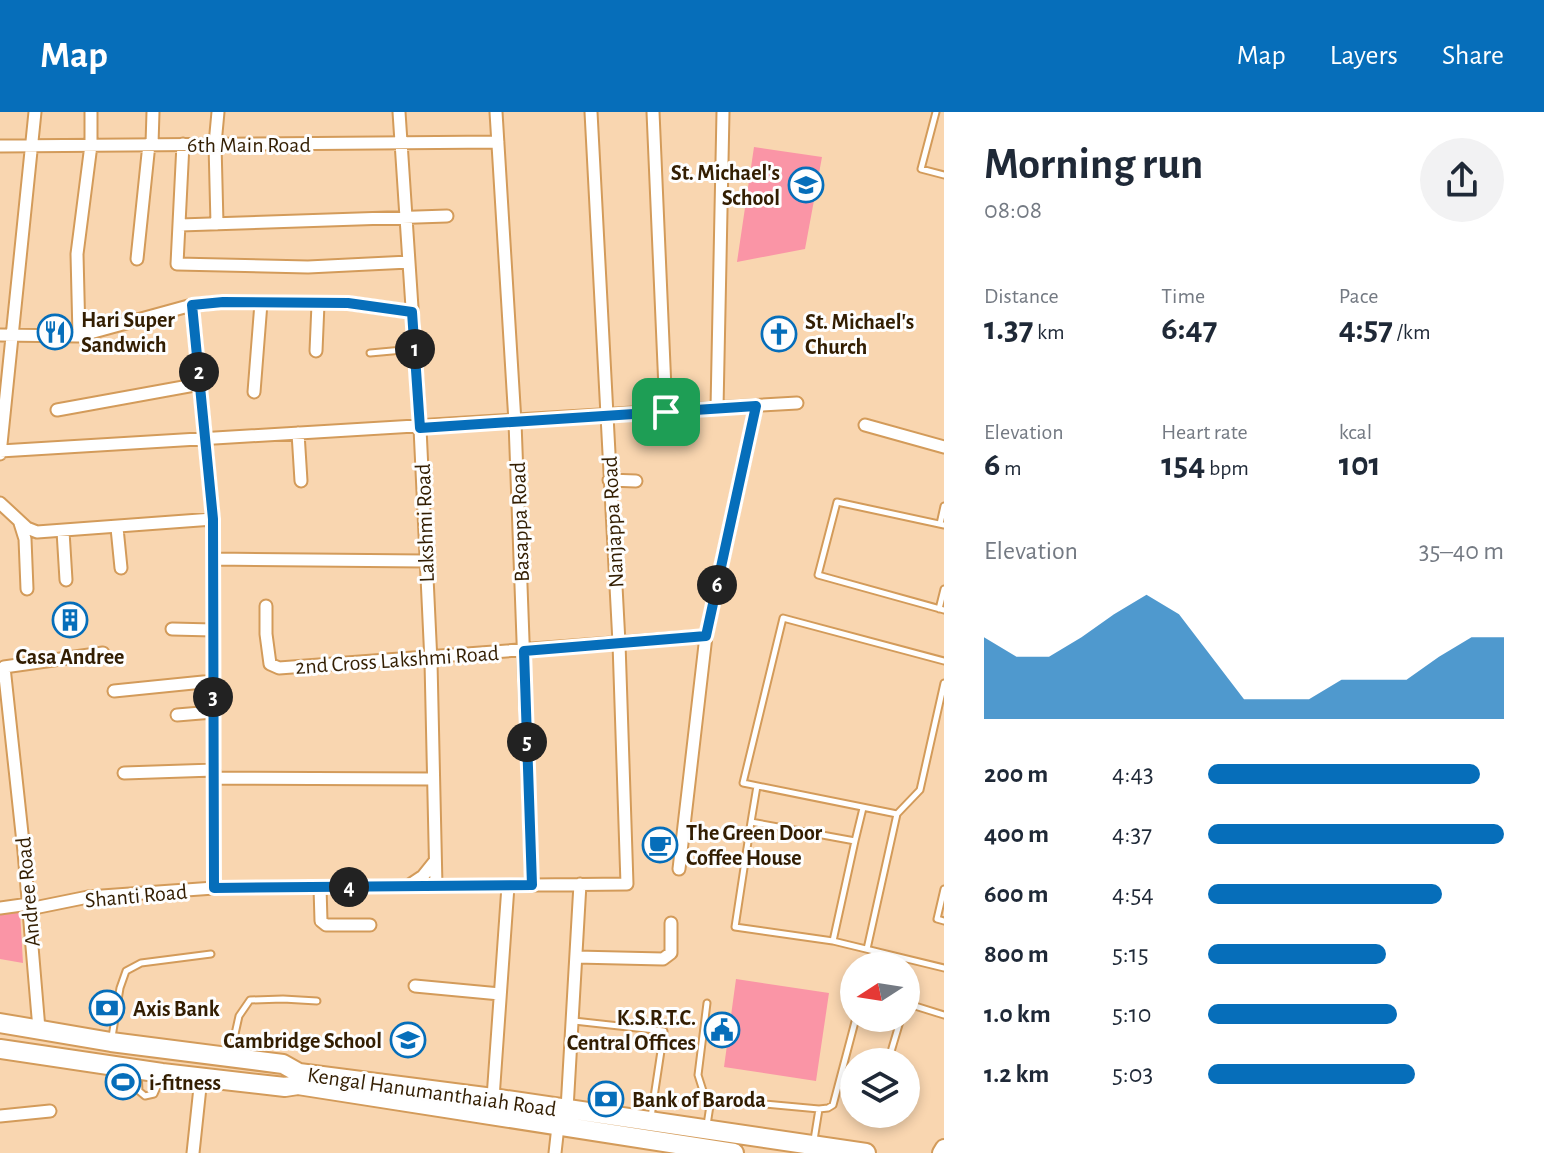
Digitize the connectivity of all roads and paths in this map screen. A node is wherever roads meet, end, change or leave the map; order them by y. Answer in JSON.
{"nodes":[{"id":1,"x":35,"y":112,"type":"edge"},
{"id":2,"x":91,"y":112,"type":"edge"},
{"id":3,"x":153,"y":112,"type":"edge"},
{"id":4,"x":218,"y":112,"type":"edge"},
{"id":5,"x":399,"y":112,"type":"edge"},
{"id":6,"x":496,"y":112,"type":"edge"},
{"id":7,"x":591,"y":112,"type":"edge"},
{"id":8,"x":653,"y":112,"type":"edge"},
{"id":9,"x":723,"y":112,"type":"edge"},
{"id":10,"x":936,"y":112,"type":"edge"},
{"id":11,"x":401,"y":142,"type":"junction"},
{"id":12,"x":498,"y":142,"type":"junction"},
{"id":13,"x":150,"y":144,"type":"junction"},
{"id":14,"x":183,"y":144,"type":"junction"},
{"id":15,"x":215,"y":144,"type":"junction"},
{"id":16,"x":91,"y":145,"type":"junction"},
{"id":17,"x":0,"y":146,"type":"edge"},
{"id":18,"x":33,"y":146,"type":"junction"},
{"id":19,"x":944,"y":175,"type":"edge"},
{"id":20,"x":406,"y":216,"type":"junction"},
{"id":21,"x":447,"y":216,"type":"dead end"},
{"id":22,"x":217,"y":224,"type":"junction"},
{"id":23,"x":180,"y":225,"type":"junction"},
{"id":24,"x":137,"y":259,"type":"dead end"},
{"id":25,"x":409,"y":262,"type":"junction"},
{"id":26,"x":261,"y":303,"type":"junction"},
{"id":27,"x":318,"y":304,"type":"junction"},
{"id":28,"x":192,"y":305,"type":"junction"},
{"id":29,"x":412,"y":312,"type":"junction"},
{"id":30,"x":0,"y":335,"type":"edge"},
{"id":31,"x":14,"y":336,"type":"junction"},
{"id":32,"x":79,"y":336,"type":"junction"},
{"id":33,"x":415,"y":349,"type":"junction"},
{"id":34,"x":316,"y":351,"type":"dead end"},
{"id":35,"x":370,"y":353,"type":"dead end"},
{"id":36,"x":200,"y":384,"type":"junction"},
{"id":37,"x":254,"y":392,"type":"dead end"},
{"id":38,"x":797,"y":403,"type":"dead end"},
{"id":39,"x":756,"y":406,"type":"junction"},
{"id":40,"x":3,"y":407,"type":"edge"},
{"id":41,"x":717,"y":408,"type":"junction"},
{"id":42,"x":57,"y":410,"type":"dead end"},
{"id":43,"x":666,"y":412,"type":"junction"},
{"id":44,"x":605,"y":416,"type":"junction"},
{"id":45,"x":515,"y":422,"type":"junction"},
{"id":46,"x":865,"y":425,"type":"dead end"},
{"id":47,"x":420,"y":428,"type":"junction"},
{"id":48,"x":298,"y":433,"type":"junction"},
{"id":49,"x":205,"y":438,"type":"junction"},
{"id":50,"x":944,"y":447,"type":"edge"},
{"id":51,"x":0,"y":453,"type":"edge"},
{"id":52,"x":609,"y":480,"type":"junction"},
{"id":53,"x":301,"y":481,"type":"dead end"},
{"id":54,"x":636,"y":481,"type":"dead end"},
{"id":55,"x":0,"y":503,"type":"edge"},
{"id":56,"x":944,"y":508,"type":"edge"},
{"id":57,"x":213,"y":519,"type":"junction"},
{"id":58,"x":19,"y":521,"type":"junction"},
{"id":59,"x":942,"y":524,"type":"edge"},
{"id":60,"x":117,"y":528,"type":"junction"},
{"id":61,"x":63,"y":531,"type":"junction"},
{"id":62,"x":213,"y":559,"type":"junction"},
{"id":63,"x":425,"y":561,"type":"junction"},
{"id":64,"x":121,"y":568,"type":"dead end"},
{"id":65,"x":66,"y":580,"type":"dead end"},
{"id":66,"x":27,"y":589,"type":"dead end"},
{"id":67,"x":944,"y":589,"type":"edge"},
{"id":68,"x":266,"y":606,"type":"dead end"},
{"id":69,"x":941,"y":610,"type":"edge"},
{"id":70,"x":172,"y":629,"type":"dead end"},
{"id":71,"x":213,"y":630,"type":"junction"},
{"id":72,"x":706,"y":636,"type":"junction"},
{"id":73,"x":619,"y":643,"type":"junction"},
{"id":74,"x":524,"y":651,"type":"junction"},
{"id":75,"x":103,"y":653,"type":"dead end"},
{"id":76,"x":430,"y":657,"type":"junction"},
{"id":77,"x":944,"y":661,"type":"edge"},
{"id":78,"x":2,"y":665,"type":"edge"},
{"id":79,"x":213,"y":681,"type":"junction"},
{"id":80,"x":944,"y":683,"type":"edge"},
{"id":81,"x":114,"y":691,"type":"dead end"},
{"id":82,"x":4,"y":709,"type":"edge"},
{"id":83,"x":213,"y":712,"type":"junction"},
{"id":84,"x":177,"y":715,"type":"dead end"},
{"id":85,"x":124,"y":773,"type":"dead end"},
{"id":86,"x":214,"y":774,"type":"junction"},
{"id":87,"x":432,"y":779,"type":"junction"},
{"id":88,"x":757,"y":786,"type":"junction"},
{"id":89,"x":863,"y":808,"type":"junction"},
{"id":90,"x":897,"y":814,"type":"junction"},
{"id":91,"x":751,"y":822,"type":"junction"},
{"id":92,"x":855,"y":841,"type":"junction"},
{"id":93,"x":435,"y":861,"type":"junction"},
{"id":94,"x":679,"y":869,"type":"dead end"},
{"id":95,"x":580,"y":884,"type":"junction"},
{"id":96,"x":627,"y":884,"type":"joint"},
{"id":97,"x":532,"y":885,"type":"junction"},
{"id":98,"x":407,"y":886,"type":"junction"},
{"id":99,"x":436,"y":886,"type":"junction"},
{"id":100,"x":508,"y":886,"type":"junction"},
{"id":101,"x":320,"y":887,"type":"junction"},
{"id":102,"x":214,"y":888,"type":"junction"},
{"id":103,"x":944,"y":889,"type":"edge"},
{"id":104,"x":29,"y":907,"type":"junction"},
{"id":105,"x":0,"y":908,"type":"edge"},
{"id":106,"x":944,"y":921,"type":"edge"},
{"id":107,"x":671,"y":923,"type":"dead end"},
{"id":108,"x":370,"y":925,"type":"dead end"},
{"id":109,"x":833,"y":941,"type":"junction"},
{"id":110,"x":867,"y":949,"type":"junction"},
{"id":111,"x":211,"y":954,"type":"dead end"},
{"id":112,"x":576,"y":957,"type":"junction"},
{"id":113,"x":944,"y":968,"type":"edge"},
{"id":114,"x":415,"y":986,"type":"dead end"},
{"id":115,"x":500,"y":994,"type":"junction"},
{"id":116,"x":317,"y":1001,"type":"dead end"},
{"id":117,"x":707,"y":1003,"type":"dead end"},
{"id":118,"x":920,"y":1008,"type":"edge"},
{"id":119,"x":944,"y":1015,"type":"edge"},
{"id":120,"x":573,"y":1021,"type":"junction"},
{"id":121,"x":0,"y":1023,"type":"edge"},
{"id":122,"x":39,"y":1029,"type":"junction"},
{"id":123,"x":0,"y":1031,"type":"edge"},
{"id":124,"x":852,"y":1032,"type":"edge"},
{"id":125,"x":0,"y":1038,"type":"edge"},
{"id":126,"x":111,"y":1042,"type":"junction"},
{"id":127,"x":0,"y":1049,"type":"edge"},
{"id":128,"x":230,"y":1057,"type":"junction"},
{"id":129,"x":201,"y":1078,"type":"junction"},
{"id":130,"x":289,"y":1078,"type":"junction"},
{"id":131,"x":493,"y":1098,"type":"junction"},
{"id":132,"x":711,"y":1099,"type":"junction"},
{"id":133,"x":819,"y":1109,"type":"junction"},
{"id":134,"x":50,"y":1111,"type":"dead end"},
{"id":135,"x":0,"y":1116,"type":"edge"},
{"id":136,"x":563,"y":1118,"type":"junction"},
{"id":137,"x":651,"y":1122,"type":"junction"},
{"id":138,"x":706,"y":1130,"type":"junction"},
{"id":139,"x":813,"y":1145,"type":"junction"},
{"id":140,"x":193,"y":1153,"type":"edge"},
{"id":141,"x":555,"y":1153,"type":"edge"},
{"id":142,"x":734,"y":1153,"type":"edge"},
{"id":143,"x":866,"y":1153,"type":"edge"}],
"edges":[{"from":1,"to":18,"type":"street"},
{"from":2,"to":16,"type":"street"},
{"from":3,"to":13,"type":"street"},
{"from":4,"to":15,"type":"street"},
{"from":5,"to":11,"type":"street","name":"Lakshmi Road"},
{"from":6,"to":12,"type":"street","name":"Basappa Road"},
{"from":7,"to":44,"type":"street","name":"Nanjappa Road"},
{"from":8,"to":43,"type":"street"},
{"from":9,"to":41,"type":"street"},
{"from":10,"to":19,"type":"lane"},
{"from":11,"to":12,"type":"street","name":"6th Main Road"},
{"from":11,"to":15,"type":"street","name":"6th Main Road"},
{"from":11,"to":20,"type":"street","name":"Lakshmi Road"},
{"from":12,"to":45,"type":"street","name":"Basappa Road"},
{"from":13,"to":14,"type":"street","name":"6th Main Road"},
{"from":13,"to":16,"type":"street","name":"6th Main Road"},
{"from":13,"to":24,"type":"street"},
{"from":14,"to":15,"type":"street","name":"6th Main Road"},
{"from":14,"to":23,"type":"street"},
{"from":15,"to":22,"type":"street"},
{"from":16,"to":18,"type":"street","name":"6th Main Road"},
{"from":16,"to":32,"type":"street"},
{"from":17,"to":18,"type":"street","name":"6th Main Road"},
{"from":18,"to":31,"type":"street"},
{"from":20,"to":21,"type":"street"},
{"from":20,"to":22,"type":"street"},
{"from":20,"to":25,"type":"street","name":"Lakshmi Road"},
{"from":22,"to":23,"type":"street"},
{"from":23,"to":25,"type":"street"},
{"from":25,"to":29,"type":"street","name":"Lakshmi Road"},
{"from":26,"to":27,"type":"street"},
{"from":26,"to":28,"type":"street"},
{"from":26,"to":37,"type":"street"},
{"from":27,"to":29,"type":"street"},
{"from":27,"to":34,"type":"street"},
{"from":28,"to":32,"type":"street"},
{"from":28,"to":36,"type":"street"},
{"from":29,"to":33,"type":"street","name":"Lakshmi Road"},
{"from":30,"to":31,"type":"street"},
{"from":31,"to":32,"type":"street"},
{"from":31,"to":40,"type":"street"},
{"from":33,"to":35,"type":"lane"},
{"from":33,"to":47,"type":"street","name":"Lakshmi Road"},
{"from":36,"to":42,"type":"street"},
{"from":36,"to":49,"type":"street"},
{"from":38,"to":39,"type":"street"},
{"from":39,"to":41,"type":"street"},
{"from":39,"to":72,"type":"street"},
{"from":40,"to":51,"type":"street"},
{"from":41,"to":43,"type":"street"},
{"from":43,"to":44,"type":"street"},
{"from":44,"to":45,"type":"street"},
{"from":44,"to":52,"type":"street","name":"Nanjappa Road"},
{"from":45,"to":47,"type":"street"},
{"from":45,"to":74,"type":"street","name":"Basappa Road"},
{"from":46,"to":50,"type":"street"},
{"from":47,"to":48,"type":"street"},
{"from":47,"to":63,"type":"street","name":"Lakshmi Road"},
{"from":48,"to":49,"type":"street"},
{"from":48,"to":53,"type":"street"},
{"from":49,"to":51,"type":"street"},
{"from":49,"to":57,"type":"street"},
{"from":52,"to":54,"type":"street"},
{"from":52,"to":73,"type":"street","name":"Nanjappa Road"},
{"from":55,"to":58,"type":"street"},
{"from":56,"to":59,"type":"lane"},
{"from":57,"to":60,"type":"street"},
{"from":57,"to":62,"type":"street"},
{"from":58,"to":61,"type":"street"},
{"from":58,"to":66,"type":"street"},
{"from":59,"to":69,"type":"lane"},
{"from":60,"to":61,"type":"street"},
{"from":60,"to":64,"type":"street"},
{"from":61,"to":65,"type":"street"},
{"from":62,"to":63,"type":"street"},
{"from":62,"to":71,"type":"street"},
{"from":63,"to":76,"type":"street","name":"Lakshmi Road"},
{"from":67,"to":69,"type":"lane"},
{"from":68,"to":76,"type":"street","name":"2nd Cross Lakshmi Road"},
{"from":70,"to":71,"type":"street"},
{"from":71,"to":79,"type":"street"},
{"from":72,"to":73,"type":"street","name":"2nd Cross Lakshmi Road"},
{"from":72,"to":94,"type":"street"},
{"from":73,"to":74,"type":"street","name":"2nd Cross Lakshmi Road"},
{"from":73,"to":96,"type":"street","name":"Nanjappa Road"},
{"from":74,"to":76,"type":"street","name":"2nd Cross Lakshmi Road"},
{"from":74,"to":97,"type":"street","name":"Basappa Road"},
{"from":75,"to":78,"type":"street"},
{"from":76,"to":87,"type":"street","name":"Lakshmi Road"},
{"from":77,"to":88,"type":"lane"},
{"from":78,"to":82,"type":"street","name":"Andree Road"},
{"from":79,"to":81,"type":"street"},
{"from":79,"to":83,"type":"street"},
{"from":80,"to":90,"type":"lane"},
{"from":82,"to":104,"type":"street","name":"Andree Road"},
{"from":83,"to":84,"type":"street"},
{"from":83,"to":86,"type":"street"},
{"from":85,"to":86,"type":"street"},
{"from":86,"to":87,"type":"street"},
{"from":86,"to":102,"type":"street"},
{"from":87,"to":93,"type":"street","name":"Lakshmi Road"},
{"from":88,"to":89,"type":"lane"},
{"from":88,"to":91,"type":"lane"},
{"from":89,"to":90,"type":"lane"},
{"from":89,"to":92,"type":"lane"},
{"from":90,"to":110,"type":"lane"},
{"from":91,"to":92,"type":"lane"},
{"from":91,"to":109,"type":"lane"},
{"from":92,"to":109,"type":"lane"},
{"from":93,"to":98,"type":"street"},
{"from":93,"to":99,"type":"street","name":"Lakshmi Road"},
{"from":95,"to":96,"type":"street","name":"Shanti Road"},
{"from":95,"to":97,"type":"street","name":"Shanti Road"},
{"from":95,"to":112,"type":"street"},
{"from":97,"to":100,"type":"street","name":"Shanti Road"},
{"from":98,"to":99,"type":"street","name":"Shanti Road"},
{"from":98,"to":101,"type":"street","name":"Shanti Road"},
{"from":99,"to":100,"type":"street","name":"Shanti Road"},
{"from":100,"to":115,"type":"street"},
{"from":101,"to":102,"type":"street","name":"Shanti Road"},
{"from":101,"to":108,"type":"street"},
{"from":102,"to":104,"type":"street","name":"Shanti Road"},
{"from":103,"to":106,"type":"lane"},
{"from":104,"to":105,"type":"street","name":"Shanti Road"},
{"from":104,"to":122,"type":"street","name":"Andree Road"},
{"from":107,"to":112,"type":"street"},
{"from":109,"to":110,"type":"lane"},
{"from":110,"to":113,"type":"lane"},
{"from":111,"to":126,"type":"lane"},
{"from":112,"to":120,"type":"street"},
{"from":114,"to":115,"type":"street"},
{"from":115,"to":131,"type":"street"},
{"from":116,"to":128,"type":"lane"},
{"from":117,"to":132,"type":"lane"},
{"from":118,"to":119,"type":"lane"},
{"from":120,"to":136,"type":"street"},
{"from":120,"to":137,"type":"lane"},
{"from":121,"to":122,"type":"main road","name":"Kengal Hanumanthaiah Road"},
{"from":122,"to":126,"type":"main road","name":"Kengal Hanumanthaiah Road"},
{"from":123,"to":130,"type":"main road"},
{"from":124,"to":133,"type":"lane"},
{"from":125,"to":130,"type":"main road"},
{"from":126,"to":128,"type":"main road","name":"Kengal Hanumanthaiah Road"},
{"from":127,"to":129,"type":"main road","name":"Kengal Hanumanthaiah Road"},
{"from":128,"to":130,"type":"main road","name":"Kengal Hanumanthaiah Road"},
{"from":129,"to":130,"type":"main road","name":"Kengal Hanumanthaiah Road"},
{"from":129,"to":140,"type":"street"},
{"from":130,"to":131,"type":"main road","name":"Kengal Hanumanthaiah Road"},
{"from":130,"to":136,"type":"main road","name":"Kengal Hanumanthaiah Road"},
{"from":131,"to":136,"type":"main road","name":"Kengal Hanumanthaiah Road"},
{"from":132,"to":133,"type":"lane"},
{"from":132,"to":138,"type":"lane"},
{"from":133,"to":139,"type":"lane"},
{"from":134,"to":135,"type":"street"},
{"from":136,"to":137,"type":"main road","name":"Kengal Hanumanthaiah Road"},
{"from":136,"to":141,"type":"street"},
{"from":136,"to":142,"type":"main road","name":"Kengal Hanumanthaiah Road"},
{"from":137,"to":138,"type":"main road","name":"Kengal Hanumanthaiah Road"},
{"from":138,"to":139,"type":"main road","name":"Kengal Hanumanthaiah Road"},
{"from":139,"to":143,"type":"main road","name":"Kengal Hanumanthaiah Road"}]}
